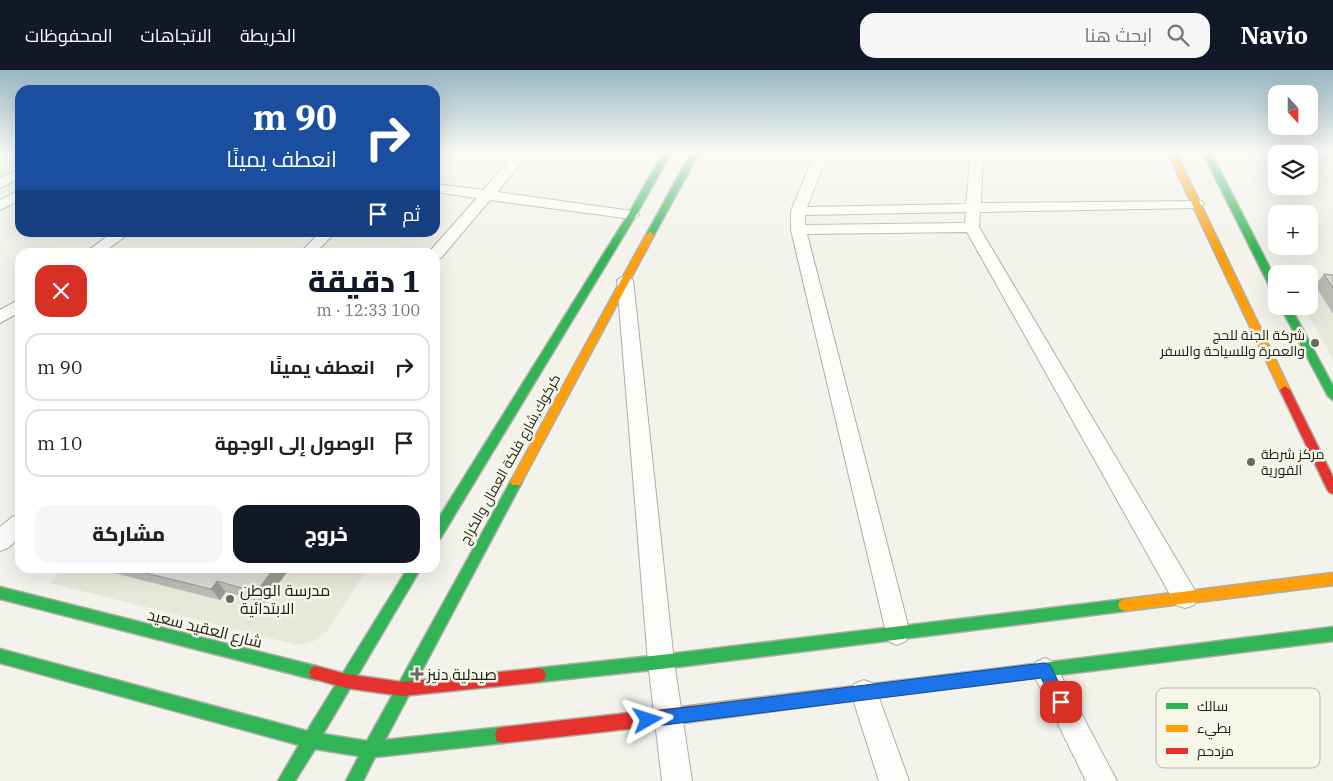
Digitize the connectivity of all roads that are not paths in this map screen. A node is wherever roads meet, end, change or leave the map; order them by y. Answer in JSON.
{"nodes":[{"id":1,"x":494,"y":186,"type":"edge"},
{"id":2,"x":648,"y":186,"type":"edge"},
{"id":3,"x":677,"y":186,"type":"edge"},
{"id":4,"x":808,"y":186,"type":"edge"},
{"id":5,"x":975,"y":186,"type":"edge"},
{"id":6,"x":1188,"y":186,"type":"edge"},
{"id":7,"x":1224,"y":186,"type":"edge"},
{"id":8,"x":440,"y":189,"type":"edge"},
{"id":9,"x":485,"y":196,"type":"junction"},
{"id":10,"x":15,"y":197,"type":"edge"},
{"id":11,"x":1197,"y":204,"type":"junction"},
{"id":12,"x":0,"y":206,"type":"edge"},
{"id":13,"x":798,"y":211,"type":"junction"},
{"id":14,"x":632,"y":215,"type":"junction"},
{"id":15,"x":973,"y":218,"type":"junction"},
{"id":16,"x":798,"y":230,"type":"junction"},
{"id":17,"x":117,"y":237,"type":"edge"},
{"id":18,"x":320,"y":237,"type":"edge"},
{"id":19,"x":101,"y":248,"type":"edge"},
{"id":20,"x":311,"y":248,"type":"edge"},
{"id":21,"x":440,"y":249,"type":"edge"},
{"id":22,"x":1268,"y":273,"type":"edge"},
{"id":23,"x":625,"y":280,"type":"junction"},
{"id":24,"x":15,"y":308,"type":"edge"},
{"id":25,"x":1291,"y":315,"type":"edge"},
{"id":26,"x":0,"y":318,"type":"edge"},
{"id":27,"x":1333,"y":396,"type":"edge"},
{"id":28,"x":1333,"y":489,"type":"edge"},
{"id":29,"x":440,"y":527,"type":"edge"},
{"id":30,"x":15,"y":528,"type":"edge"},
{"id":31,"x":0,"y":541,"type":"edge"},
{"id":32,"x":412,"y":573,"type":"edge"},
{"id":33,"x":1333,"y":579,"type":"edge"},
{"id":34,"x":0,"y":593,"type":"edge"},
{"id":35,"x":1185,"y":597,"type":"junction"},
{"id":36,"x":897,"y":633,"type":"junction"},
{"id":37,"x":1333,"y":634,"type":"edge"},
{"id":38,"x":0,"y":656,"type":"edge"},
{"id":39,"x":661,"y":662,"type":"junction"},
{"id":40,"x":1044,"y":670,"type":"junction"},
{"id":41,"x":346,"y":681,"type":"junction"},
{"id":42,"x":402,"y":689,"type":"junction"},
{"id":43,"x":864,"y":693,"type":"junction"},
{"id":44,"x":668,"y":718,"type":"junction"},
{"id":45,"x":311,"y":740,"type":"junction"},
{"id":46,"x":370,"y":750,"type":"junction"},
{"id":47,"x":286,"y":781,"type":"edge"},
{"id":48,"x":354,"y":781,"type":"edge"},
{"id":49,"x":677,"y":781,"type":"edge"},
{"id":50,"x":894,"y":781,"type":"edge"},
{"id":51,"x":1102,"y":781,"type":"edge"}],
"edges":[{"from":1,"to":9,"type":"street"},
{"from":2,"to":14,"type":"main road","name":"كركوك,شارع فلكة العمال والكراج"},
{"from":3,"to":23,"type":"main road","name":"كركوك,شارع فلكة العمال والكراج"},
{"from":4,"to":13,"type":"street"},
{"from":5,"to":15,"type":"street"},
{"from":6,"to":11,"type":"main road"},
{"from":7,"to":22,"type":"main road"},
{"from":8,"to":9,"type":"street"},
{"from":9,"to":14,"type":"street"},
{"from":9,"to":21,"type":"street"},
{"from":10,"to":12,"type":"street"},
{"from":11,"to":15,"type":"street"},
{"from":11,"to":28,"type":"main road"},
{"from":13,"to":15,"type":"street"},
{"from":13,"to":16,"type":"street"},
{"from":14,"to":29,"type":"main road","name":"كركوك,شارع فلكة العمال والكراج"},
{"from":15,"to":16,"type":"street"},
{"from":15,"to":35,"type":"street"},
{"from":16,"to":36,"type":"street"},
{"from":17,"to":19,"type":"street"},
{"from":18,"to":20,"type":"street"},
{"from":23,"to":39,"type":"street"},
{"from":23,"to":42,"type":"main road","name":"كركوك,شارع فلكة العمال والكراج"},
{"from":24,"to":26,"type":"street"},
{"from":25,"to":27,"type":"main road"},
{"from":30,"to":31,"type":"street"},
{"from":32,"to":41,"type":"main road"},
{"from":33,"to":35,"type":"main road","name":"شارع العقيد سعيد"},
{"from":34,"to":41,"type":"main road","name":"شارع العقيد سعيد"},
{"from":35,"to":36,"type":"main road","name":"شارع العقيد سعيد"},
{"from":36,"to":39,"type":"main road","name":"شارع العقيد سعيد"},
{"from":37,"to":40,"type":"main road"},
{"from":38,"to":45,"type":"main road"},
{"from":39,"to":42,"type":"main road","name":"شارع العقيد سعيد"},
{"from":39,"to":44,"type":"street"},
{"from":40,"to":43,"type":"main road"},
{"from":40,"to":51,"type":"street"},
{"from":41,"to":42,"type":"main road","name":"شارع العقيد سعيد"},
{"from":41,"to":45,"type":"main road"},
{"from":42,"to":46,"type":"main road","name":"كركوك,شارع فلكة العمال والكراج"},
{"from":43,"to":44,"type":"main road"},
{"from":43,"to":50,"type":"street"},
{"from":44,"to":46,"type":"main road"},
{"from":44,"to":49,"type":"street"},
{"from":45,"to":46,"type":"main road"},
{"from":45,"to":47,"type":"main road"},
{"from":46,"to":48,"type":"main road","name":"كركوك,شارع فلكة العمال والكراج"}]}
